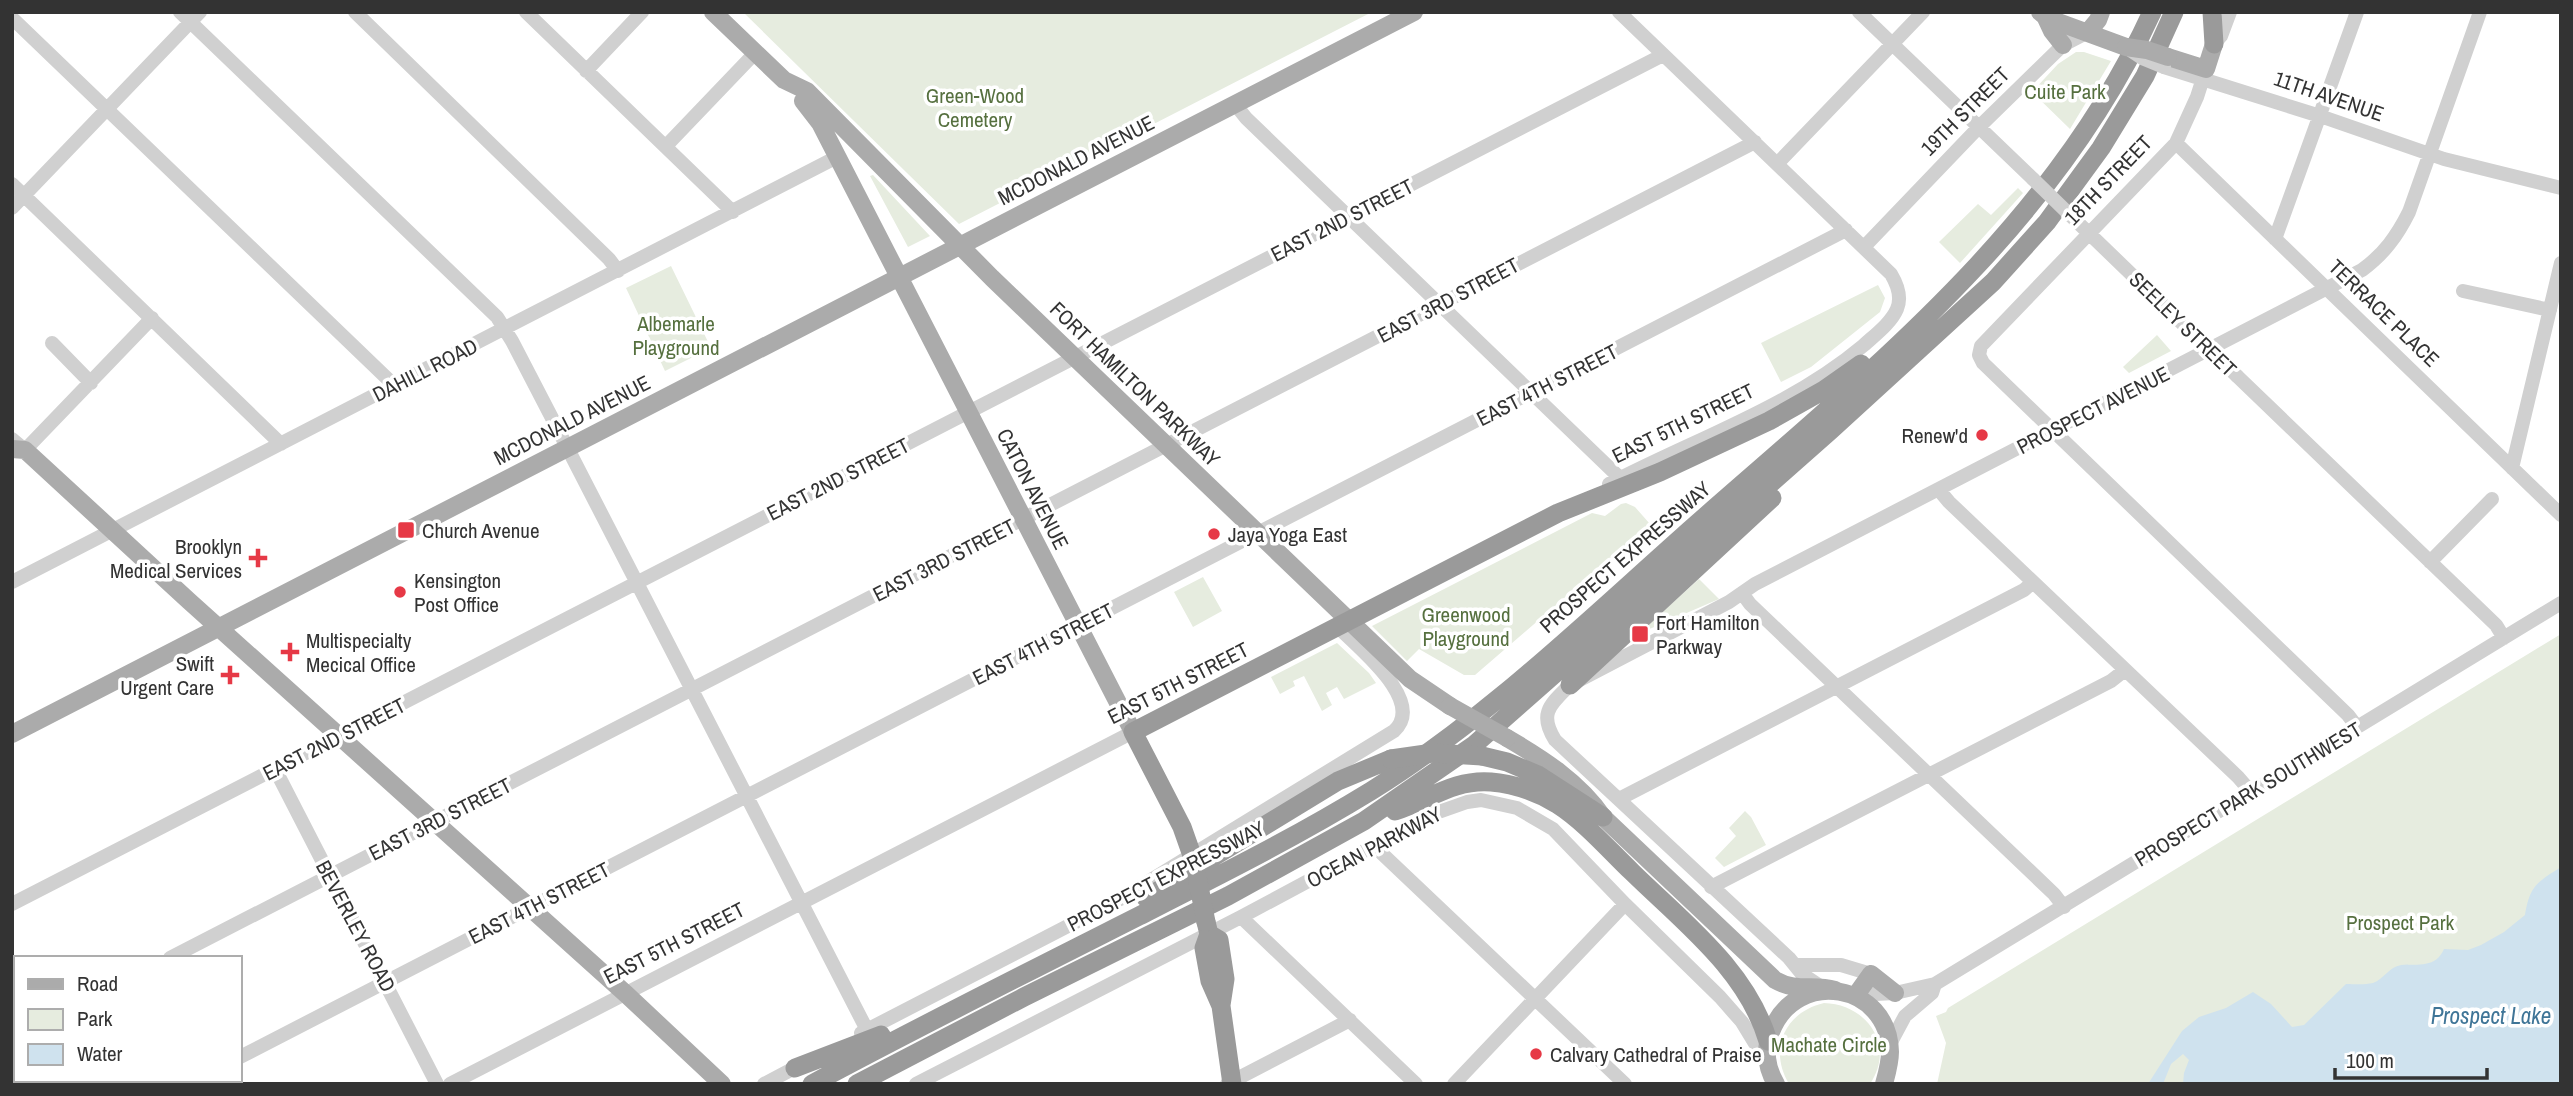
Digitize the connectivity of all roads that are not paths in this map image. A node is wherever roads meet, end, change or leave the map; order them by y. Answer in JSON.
{"nodes":[{"id":1,"x":355,"y":12,"type":"edge"},
{"id":2,"x":526,"y":12,"type":"edge"},
{"id":3,"x":642,"y":12,"type":"edge"},
{"id":4,"x":713,"y":12,"type":"edge"},
{"id":5,"x":1414,"y":12,"type":"edge"},
{"id":6,"x":1619,"y":12,"type":"edge"},
{"id":7,"x":1859,"y":12,"type":"edge"},
{"id":8,"x":1923,"y":12,"type":"edge"},
{"id":9,"x":2101,"y":12,"type":"edge"},
{"id":10,"x":2152,"y":12,"type":"edge"},
{"id":11,"x":2174,"y":12,"type":"edge"},
{"id":12,"x":2212,"y":12,"type":"edge"},
{"id":13,"x":2230,"y":12,"type":"edge"},
{"id":14,"x":2357,"y":12,"type":"edge"},
{"id":15,"x":2480,"y":12,"type":"edge"},
{"id":16,"x":2043,"y":14,"type":"edge"},
{"id":17,"x":190,"y":16,"type":"edge"},
{"id":18,"x":12,"y":18,"type":"edge"},
{"id":19,"x":2088,"y":32,"type":"junction"},
{"id":20,"x":1892,"y":44,"type":"junction"},
{"id":21,"x":2214,"y":44,"type":"junction"},
{"id":22,"x":2063,"y":46,"type":"junction"},
{"id":23,"x":755,"y":53,"type":"junction"},
{"id":24,"x":1663,"y":55,"type":"junction"},
{"id":25,"x":586,"y":71,"type":"junction"},
{"id":26,"x":2204,"y":74,"type":"junction"},
{"id":27,"x":784,"y":80,"type":"junction"},
{"id":28,"x":1235,"y":104,"type":"junction"},
{"id":29,"x":107,"y":109,"type":"junction"},
{"id":30,"x":2320,"y":116,"type":"junction"},
{"id":31,"x":1979,"y":127,"type":"junction"},
{"id":32,"x":1755,"y":142,"type":"junction"},
{"id":33,"x":2176,"y":143,"type":"junction"},
{"id":34,"x":666,"y":146,"type":"junction"},
{"id":35,"x":2430,"y":154,"type":"junction"},
{"id":36,"x":837,"y":157,"type":"junction"},
{"id":37,"x":1777,"y":164,"type":"junction"},
{"id":38,"x":12,"y":184,"type":"edge"},
{"id":39,"x":2561,"y":188,"type":"edge"},
{"id":40,"x":24,"y":196,"type":"junction"},
{"id":41,"x":12,"y":208,"type":"edge"},
{"id":42,"x":733,"y":212,"type":"junction"},
{"id":43,"x":1349,"y":216,"type":"junction"},
{"id":44,"x":1846,"y":230,"type":"junction"},
{"id":45,"x":2088,"y":233,"type":"junction"},
{"id":46,"x":2275,"y":239,"type":"junction"},
{"id":47,"x":960,"y":245,"type":"junction"},
{"id":48,"x":1864,"y":247,"type":"junction"},
{"id":49,"x":2561,"y":263,"type":"edge"},
{"id":50,"x":618,"y":271,"type":"junction"},
{"id":51,"x":899,"y":277,"type":"junction"},
{"id":52,"x":2327,"y":290,"type":"junction"},
{"id":53,"x":2463,"y":291,"type":"dead end"},
{"id":54,"x":1440,"y":304,"type":"junction"},
{"id":55,"x":2550,"y":310,"type":"junction"},
{"id":56,"x":1930,"y":314,"type":"junction"},
{"id":57,"x":152,"y":318,"type":"junction"},
{"id":58,"x":505,"y":329,"type":"junction"},
{"id":59,"x":52,"y":343,"type":"dead end"},
{"id":60,"x":1075,"y":358,"type":"junction"},
{"id":61,"x":91,"y":383,"type":"junction"},
{"id":62,"x":395,"y":386,"type":"junction"},
{"id":63,"x":1532,"y":393,"type":"junction"},
{"id":64,"x":968,"y":412,"type":"junction"},
{"id":65,"x":2054,"y":430,"type":"junction"},
{"id":66,"x":1829,"y":431,"type":"junction"},
{"id":67,"x":281,"y":444,"type":"junction"},
{"id":68,"x":17,"y":446,"type":"edge"},
{"id":69,"x":1166,"y":446,"type":"junction"},
{"id":70,"x":568,"y":447,"type":"junction"},
{"id":71,"x":2512,"y":468,"type":"junction"},
{"id":72,"x":1620,"y":478,"type":"junction"},
{"id":73,"x":1939,"y":489,"type":"junction"},
{"id":74,"x":2492,"y":499,"type":"dead end"},
{"id":75,"x":1558,"y":513,"type":"junction"},
{"id":76,"x":2561,"y":515,"type":"edge"},
{"id":77,"x":1023,"y":519,"type":"junction"},
{"id":78,"x":112,"y":531,"type":"junction"},
{"id":79,"x":1258,"y":533,"type":"junction"},
{"id":80,"x":2430,"y":562,"type":"junction"},
{"id":81,"x":12,"y":582,"type":"edge"},
{"id":82,"x":2033,"y":582,"type":"junction"},
{"id":83,"x":637,"y":583,"type":"junction"},
{"id":84,"x":1742,"y":593,"type":"junction"},
{"id":85,"x":2561,"y":603,"type":"edge"},
{"id":86,"x":1344,"y":624,"type":"junction"},
{"id":87,"x":1078,"y":625,"type":"junction"},
{"id":88,"x":218,"y":627,"type":"junction"},
{"id":89,"x":2504,"y":638,"type":"junction"},
{"id":90,"x":2126,"y":670,"type":"junction"},
{"id":91,"x":1570,"y":685,"type":"junction"},
{"id":92,"x":1837,"y":687,"type":"junction"},
{"id":93,"x":692,"y":690,"type":"junction"},
{"id":94,"x":2357,"y":727,"type":"junction"},
{"id":95,"x":1133,"y":732,"type":"junction"},
{"id":96,"x":12,"y":734,"type":"edge"},
{"id":97,"x":340,"y":736,"type":"junction"},
{"id":98,"x":275,"y":769,"type":"junction"},
{"id":99,"x":1928,"y":775,"type":"junction"},
{"id":100,"x":2251,"y":792,"type":"junction"},
{"id":101,"x":747,"y":796,"type":"junction"},
{"id":102,"x":1619,"y":799,"type":"junction"},
{"id":103,"x":1603,"y":817,"type":"junction"},
{"id":104,"x":1364,"y":821,"type":"junction"},
{"id":105,"x":435,"y":822,"type":"junction"},
{"id":106,"x":1374,"y":846,"type":"junction"},
{"id":107,"x":1193,"y":857,"type":"junction"},
{"id":108,"x":330,"y":876,"type":"junction"},
{"id":109,"x":1711,"y":887,"type":"junction"},
{"id":110,"x":802,"y":903,"type":"junction"},
{"id":111,"x":12,"y":904,"type":"edge"},
{"id":112,"x":1625,"y":904,"type":"junction"},
{"id":113,"x":2064,"y":907,"type":"junction"},
{"id":114,"x":529,"y":908,"type":"junction"},
{"id":115,"x":1241,"y":917,"type":"junction"},
{"id":116,"x":1207,"y":928,"type":"junction"},
{"id":117,"x":1084,"y":944,"type":"junction"},
{"id":118,"x":174,"y":956,"type":"edge"},
{"id":119,"x":1794,"y":965,"type":"junction"},
{"id":120,"x":1871,"y":974,"type":"junction"},
{"id":121,"x":385,"y":982,"type":"junction"},
{"id":122,"x":1935,"y":984,"type":"junction"},
{"id":123,"x":1828,"y":988,"type":"junction"},
{"id":124,"x":626,"y":993,"type":"junction"},
{"id":125,"x":1895,"y":993,"type":"junction"},
{"id":126,"x":1856,"y":995,"type":"junction"},
{"id":127,"x":1535,"y":998,"type":"junction"},
{"id":128,"x":950,"y":1010,"type":"junction"},
{"id":129,"x":1350,"y":1020,"type":"junction"},
{"id":130,"x":867,"y":1030,"type":"junction"},
{"id":131,"x":1768,"y":1041,"type":"junction"},
{"id":132,"x":1889,"y":1044,"type":"junction"},
{"id":133,"x":242,"y":1056,"type":"edge"},
{"id":134,"x":1767,"y":1063,"type":"junction"},
{"id":135,"x":795,"y":1068,"type":"junction"},
{"id":136,"x":1230,"y":1083,"type":"edge"},
{"id":137,"x":437,"y":1084,"type":"edge"},
{"id":138,"x":450,"y":1084,"type":"edge"},
{"id":139,"x":722,"y":1084,"type":"edge"},
{"id":140,"x":764,"y":1084,"type":"edge"},
{"id":141,"x":812,"y":1084,"type":"edge"},
{"id":142,"x":857,"y":1084,"type":"edge"},
{"id":143,"x":916,"y":1084,"type":"edge"},
{"id":144,"x":1416,"y":1084,"type":"edge"},
{"id":145,"x":1454,"y":1084,"type":"edge"},
{"id":146,"x":1625,"y":1084,"type":"edge"},
{"id":147,"x":1757,"y":1084,"type":"edge"},
{"id":148,"x":1776,"y":1084,"type":"edge"},
{"id":149,"x":1884,"y":1084,"type":"edge"}],
"edges":[{"from":1,"to":50,"type":"street"},
{"from":2,"to":25,"type":"street"},
{"from":3,"to":25,"type":"street"},
{"from":4,"to":23,"type":"main road","name":"FORT HAMILTON PARKWAY"},
{"from":5,"to":28,"type":"main road","name":"MCDONALD AVENUE"},
{"from":6,"to":24,"type":"street"},
{"from":7,"to":20,"type":"street","name":"SEELEY STREET"},
{"from":8,"to":20,"type":"street"},
{"from":9,"to":19,"type":"main road","name":"19TH STREET"},
{"from":10,"to":56,"type":"highway","name":"PROSPECT EXPRESSWAY"},
{"from":11,"to":66,"type":"highway","name":"PROSPECT EXPRESSWAY"},
{"from":12,"to":21,"type":"highway"},
{"from":13,"to":21,"type":"street","name":"18TH STREET"},
{"from":14,"to":30,"type":"street"},
{"from":15,"to":35,"type":"street","name":"PROSPECT AVENUE"},
{"from":16,"to":19,"type":"main road"},
{"from":16,"to":22,"type":"main road"},
{"from":17,"to":29,"type":"street"},
{"from":17,"to":58,"type":"street"},
{"from":18,"to":29,"type":"street"},
{"from":19,"to":22,"type":"street","name":"19TH STREET"},
{"from":19,"to":26,"type":"main road","bridge":true},
{"from":20,"to":31,"type":"street","name":"SEELEY STREET"},
{"from":20,"to":37,"type":"street"},
{"from":21,"to":26,"type":"main road","name":"18TH STREET"},
{"from":22,"to":31,"type":"street","name":"19TH STREET"},
{"from":23,"to":27,"type":"main road","name":"FORT HAMILTON PARKWAY"},
{"from":23,"to":34,"type":"street"},
{"from":24,"to":32,"type":"street"},
{"from":24,"to":43,"type":"street","name":"EAST 2ND STREET"},
{"from":25,"to":34,"type":"street"},
{"from":26,"to":30,"type":"street","name":"11TH AVENUE"},
{"from":26,"to":33,"type":"street","name":"18TH STREET"},
{"from":27,"to":36,"type":"main road","name":"CATON AVENUE"},
{"from":27,"to":47,"type":"main road","name":"FORT HAMILTON PARKWAY"},
{"from":28,"to":43,"type":"street"},
{"from":28,"to":47,"type":"main road","name":"MCDONALD AVENUE"},
{"from":29,"to":40,"type":"street"},
{"from":29,"to":62,"type":"street"},
{"from":30,"to":35,"type":"street","name":"11TH AVENUE"},
{"from":30,"to":46,"type":"street"},
{"from":31,"to":45,"type":"street","name":"SEELEY STREET","bridge":true},
{"from":31,"to":48,"type":"street","name":"19TH STREET"},
{"from":32,"to":37,"type":"street"},
{"from":32,"to":54,"type":"street","name":"EAST 3RD STREET"},
{"from":33,"to":45,"type":"street","name":"18TH STREET"},
{"from":33,"to":46,"type":"street","name":"TERRACE PLACE"},
{"from":34,"to":42,"type":"street"},
{"from":35,"to":39,"type":"street","name":"11TH AVENUE"},
{"from":35,"to":52,"type":"street","name":"PROSPECT AVENUE"},
{"from":36,"to":42,"type":"street","name":"DAHILL ROAD"},
{"from":36,"to":51,"type":"main road","name":"CATON AVENUE"},
{"from":37,"to":44,"type":"street"},
{"from":38,"to":40,"type":"street"},
{"from":40,"to":41,"type":"street"},
{"from":40,"to":57,"type":"street"},
{"from":42,"to":50,"type":"street","name":"DAHILL ROAD"},
{"from":43,"to":54,"type":"street"},
{"from":43,"to":60,"type":"street","name":"EAST 2ND STREET"},
{"from":44,"to":48,"type":"street"},
{"from":44,"to":63,"type":"street","name":"EAST 4TH STREET"},
{"from":45,"to":65,"type":"street","name":"18TH STREET"},
{"from":45,"to":80,"type":"street","name":"SEELEY STREET","bridge":true},
{"from":46,"to":52,"type":"street","name":"TERRACE PLACE"},
{"from":47,"to":51,"type":"main road","name":"MCDONALD AVENUE"},
{"from":47,"to":60,"type":"main road","name":"FORT HAMILTON PARKWAY"},
{"from":48,"to":72,"type":"street","name":"EAST 5TH STREET"},
{"from":49,"to":55,"type":"street"},
{"from":50,"to":58,"type":"street","name":"DAHILL ROAD"},
{"from":51,"to":64,"type":"main road","name":"CATON AVENUE"},
{"from":51,"to":70,"type":"main road","name":"MCDONALD AVENUE"},
{"from":52,"to":65,"type":"street","name":"PROSPECT AVENUE"},
{"from":52,"to":71,"type":"street","name":"TERRACE PLACE"},
{"from":53,"to":55,"type":"street"},
{"from":54,"to":63,"type":"street"},
{"from":54,"to":69,"type":"street","name":"EAST 3RD STREET"},
{"from":55,"to":71,"type":"street"},
{"from":56,"to":75,"type":"highway"},
{"from":56,"to":117,"type":"highway","name":"PROSPECT EXPRESSWAY"},
{"from":57,"to":61,"type":"street"},
{"from":57,"to":67,"type":"street"},
{"from":58,"to":62,"type":"street","name":"DAHILL ROAD"},
{"from":58,"to":70,"type":"street"},
{"from":59,"to":61,"type":"street"},
{"from":60,"to":64,"type":"street","name":"EAST 2ND STREET"},
{"from":60,"to":69,"type":"main road","name":"FORT HAMILTON PARKWAY"},
{"from":61,"to":68,"type":"street"},
{"from":62,"to":67,"type":"street","name":"DAHILL ROAD"},
{"from":63,"to":72,"type":"street"},
{"from":63,"to":79,"type":"street","name":"EAST 4TH STREET"},
{"from":64,"to":77,"type":"main road","name":"CATON AVENUE"},
{"from":64,"to":83,"type":"street","name":"EAST 2ND STREET"},
{"from":65,"to":73,"type":"street","name":"PROSPECT AVENUE"},
{"from":65,"to":94,"type":"street"},
{"from":66,"to":91,"type":"highway"},
{"from":66,"to":104,"type":"highway","name":"PROSPECT EXPRESSWAY"},
{"from":67,"to":78,"type":"street","name":"DAHILL ROAD"},
{"from":68,"to":78,"type":"main road"},
{"from":69,"to":77,"type":"street","name":"EAST 3RD STREET"},
{"from":69,"to":79,"type":"main road","name":"FORT HAMILTON PARKWAY"},
{"from":70,"to":83,"type":"street"},
{"from":70,"to":88,"type":"main road","name":"MCDONALD AVENUE"},
{"from":71,"to":76,"type":"street","name":"TERRACE PLACE"},
{"from":72,"to":75,"type":"street","name":"EAST 5TH STREET"},
{"from":73,"to":82,"type":"street"},
{"from":73,"to":84,"type":"street","name":"PROSPECT AVENUE"},
{"from":74,"to":80,"type":"street"},
{"from":75,"to":86,"type":"highway","name":"EAST 5TH STREET"},
{"from":77,"to":87,"type":"main road","name":"CATON AVENUE"},
{"from":77,"to":93,"type":"street","name":"EAST 3RD STREET"},
{"from":78,"to":81,"type":"street","name":"DAHILL ROAD"},
{"from":78,"to":88,"type":"main road"},
{"from":79,"to":86,"type":"main road","name":"FORT HAMILTON PARKWAY"},
{"from":79,"to":87,"type":"street","name":"EAST 4TH STREET"},
{"from":80,"to":89,"type":"street","name":"SEELEY STREET"},
{"from":82,"to":90,"type":"street"},
{"from":82,"to":92,"type":"street"},
{"from":83,"to":93,"type":"street"},
{"from":83,"to":97,"type":"street","name":"EAST 2ND STREET"},
{"from":84,"to":91,"type":"street","name":"PROSPECT AVENUE"},
{"from":84,"to":92,"type":"street"},
{"from":85,"to":89,"type":"street","name":"PROSPECT PARK SOUTHWEST"},
{"from":86,"to":95,"type":"highway","name":"EAST 5TH STREET"},
{"from":86,"to":103,"type":"main road","name":"FORT HAMILTON PARKWAY","bridge":true},
{"from":86,"to":107,"type":"street"},
{"from":87,"to":95,"type":"main road","name":"CATON AVENUE"},
{"from":87,"to":101,"type":"street","name":"EAST 4TH STREET"},
{"from":88,"to":96,"type":"main road","name":"MCDONALD AVENUE"},
{"from":88,"to":97,"type":"main road"},
{"from":89,"to":94,"type":"street","name":"PROSPECT PARK SOUTHWEST"},
{"from":90,"to":99,"type":"street"},
{"from":90,"to":100,"type":"street"},
{"from":91,"to":102,"type":"street"},
{"from":92,"to":99,"type":"street"},
{"from":92,"to":102,"type":"street"},
{"from":93,"to":101,"type":"street"},
{"from":93,"to":105,"type":"street","name":"EAST 3RD STREET"},
{"from":94,"to":100,"type":"street","name":"PROSPECT PARK SOUTHWEST"},
{"from":95,"to":107,"type":"highway","name":"CATON AVENUE"},
{"from":95,"to":110,"type":"street","name":"EAST 5TH STREET"},
{"from":97,"to":98,"type":"street","name":"EAST 2ND STREET"},
{"from":97,"to":105,"type":"main road"},
{"from":98,"to":108,"type":"street","name":"BEVERLEY ROAD"},
{"from":98,"to":111,"type":"street","name":"EAST 2ND STREET"},
{"from":99,"to":109,"type":"street"},
{"from":99,"to":113,"type":"street"},
{"from":100,"to":113,"type":"street","name":"PROSPECT PARK SOUTHWEST"},
{"from":101,"to":110,"type":"street"},
{"from":101,"to":114,"type":"street","name":"EAST 4TH STREET"},
{"from":102,"to":109,"type":"street"},
{"from":103,"to":117,"type":"highway","bridge":true},
{"from":103,"to":123,"type":"main road","name":"FORT HAMILTON PARKWAY"},
{"from":104,"to":131,"type":"highway"},
{"from":104,"to":142,"type":"highway","name":"PROSPECT EXPRESSWAY"},
{"from":105,"to":108,"type":"street","name":"EAST 3RD STREET"},
{"from":105,"to":114,"type":"main road"},
{"from":106,"to":112,"type":"street","name":"OCEAN PARKWAY"},
{"from":106,"to":115,"type":"street","name":"OCEAN PARKWAY"},
{"from":106,"to":127,"type":"street"},
{"from":107,"to":116,"type":"highway","name":"CATON AVENUE","bridge":true},
{"from":107,"to":130,"type":"street"},
{"from":108,"to":118,"type":"street","name":"EAST 3RD STREET"},
{"from":108,"to":121,"type":"street","name":"BEVERLEY ROAD"},
{"from":109,"to":119,"type":"street"},
{"from":110,"to":124,"type":"street","name":"EAST 5TH STREET"},
{"from":110,"to":130,"type":"street"},
{"from":112,"to":127,"type":"street"},
{"from":112,"to":134,"type":"street","name":"OCEAN PARKWAY"},
{"from":113,"to":122,"type":"street","name":"PROSPECT PARK SOUTHWEST"},
{"from":114,"to":121,"type":"street","name":"EAST 4TH STREET"},
{"from":114,"to":124,"type":"main road"},
{"from":115,"to":116,"type":"street","name":"OCEAN PARKWAY"},
{"from":115,"to":129,"type":"street"},
{"from":116,"to":136,"type":"highway","name":"CATON AVENUE"},
{"from":116,"to":143,"type":"street","name":"OCEAN PARKWAY"},
{"from":117,"to":128,"type":"highway","name":"PROSPECT EXPRESSWAY"},
{"from":119,"to":120,"type":"street"},
{"from":119,"to":123,"type":"street"},
{"from":120,"to":125,"type":"main road"},
{"from":120,"to":126,"type":"main road"},
{"from":121,"to":133,"type":"street","name":"EAST 4TH STREET"},
{"from":121,"to":137,"type":"street","name":"BEVERLEY ROAD"},
{"from":122,"to":125,"type":"street","name":"PROSPECT PARK SOUTHWEST"},
{"from":122,"to":132,"type":"street","name":"PROSPECT PARK SOUTHWEST"},
{"from":123,"to":126,"type":"main road","name":"FORT HAMILTON PARKWAY"},
{"from":123,"to":131,"type":"main road"},
{"from":124,"to":138,"type":"street","name":"EAST 5TH STREET"},
{"from":124,"to":139,"type":"main road"},
{"from":125,"to":126,"type":"street","name":"PROSPECT PARK SOUTHWEST"},
{"from":126,"to":132,"type":"main road"},
{"from":127,"to":145,"type":"street"},
{"from":127,"to":146,"type":"street"},
{"from":128,"to":135,"type":"highway"},
{"from":128,"to":141,"type":"highway","name":"PROSPECT EXPRESSWAY"},
{"from":129,"to":136,"type":"street"},
{"from":129,"to":144,"type":"street"},
{"from":130,"to":135,"type":"street"},
{"from":131,"to":134,"type":"main road"},
{"from":132,"to":149,"type":"main road"},
{"from":134,"to":147,"type":"main road"},
{"from":134,"to":148,"type":"main road"},
{"from":135,"to":140,"type":"street"}]}
